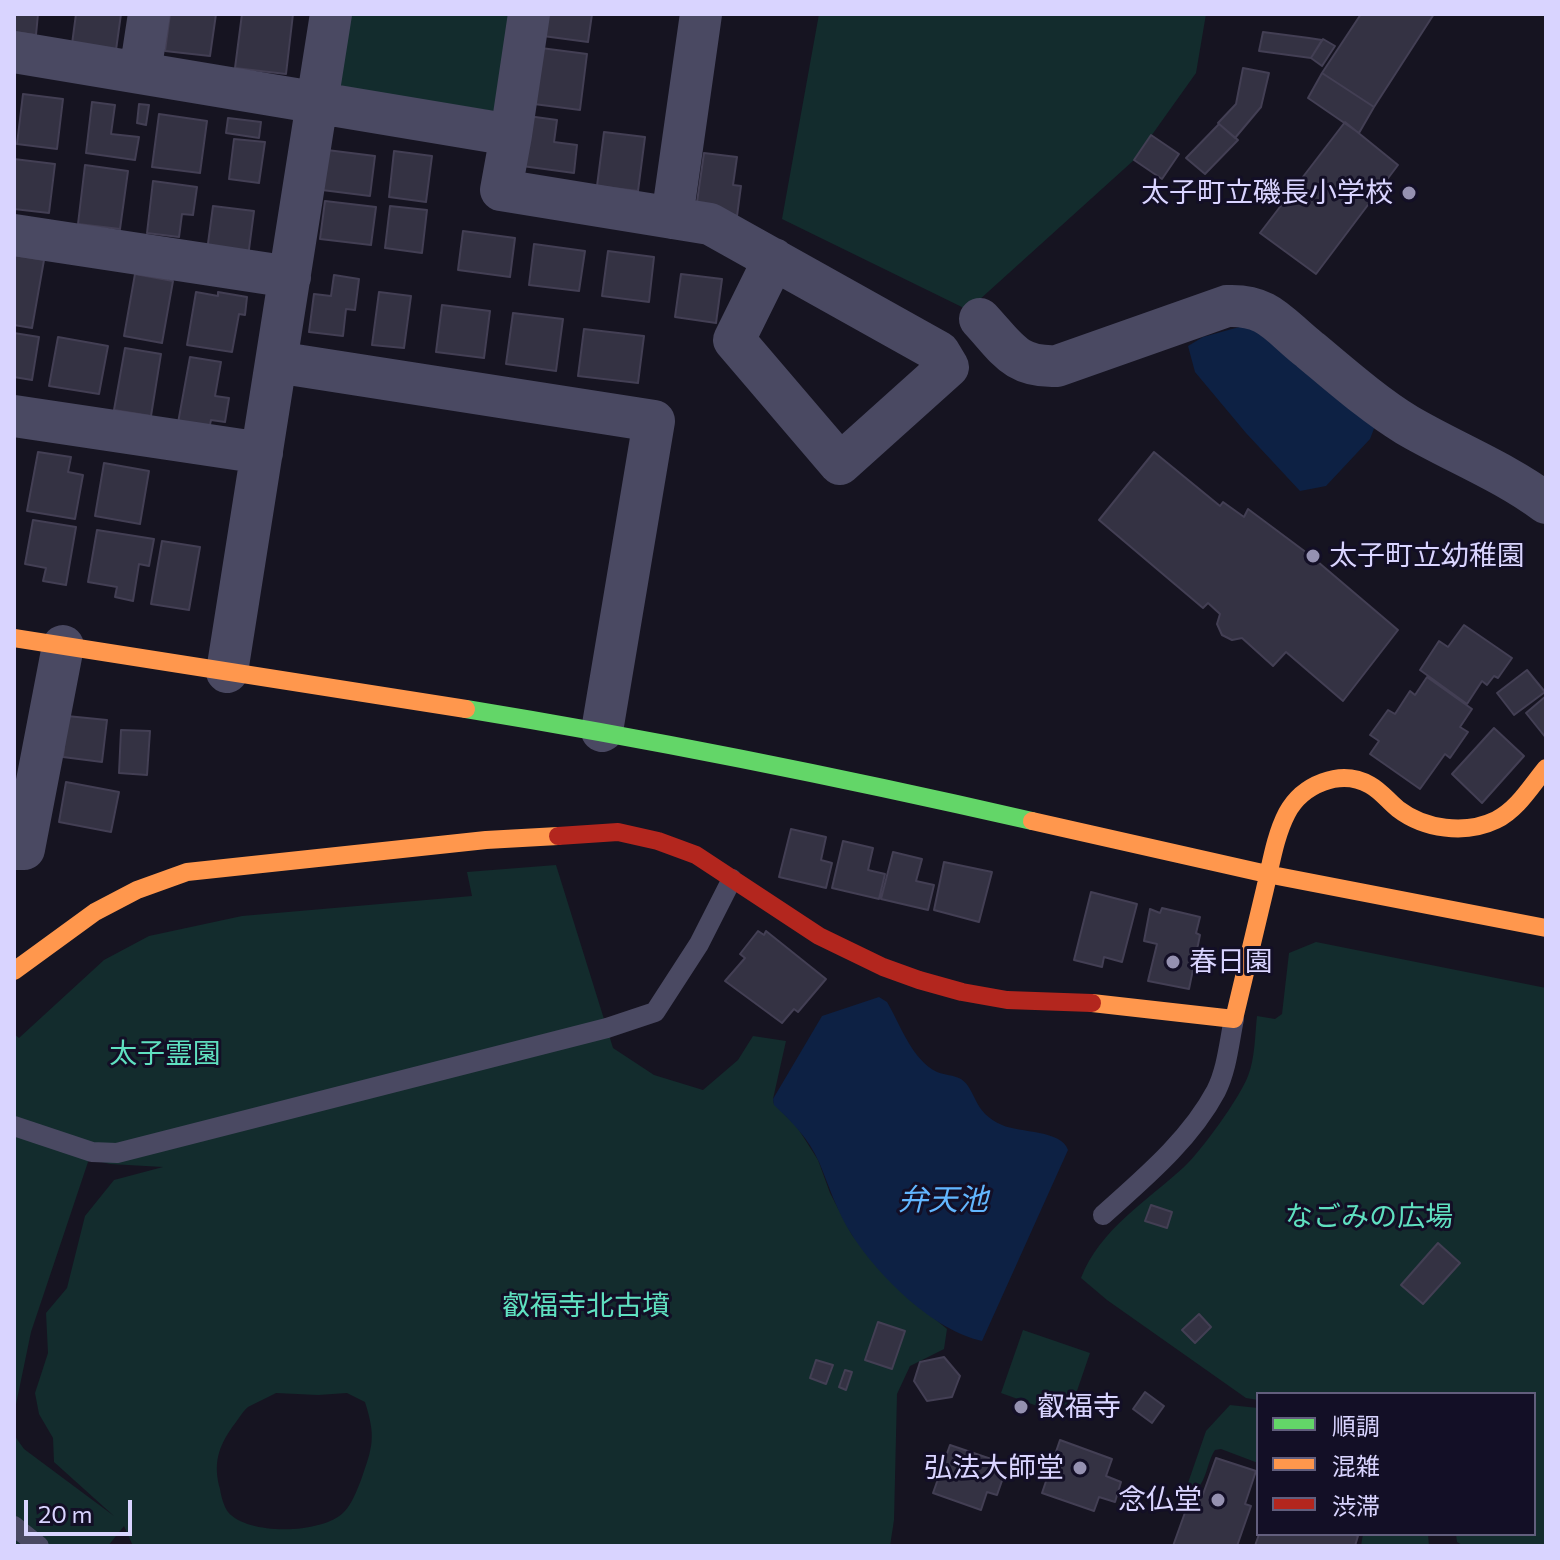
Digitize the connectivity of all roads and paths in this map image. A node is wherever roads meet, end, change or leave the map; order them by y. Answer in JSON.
{"nodes":[{"id":1,"x":149,"y":14,"type":"edge"},
{"id":2,"x":331,"y":14,"type":"edge"},
{"id":3,"x":529,"y":14,"type":"edge"},
{"id":4,"x":701,"y":14,"type":"edge"},
{"id":5,"x":14,"y":52,"type":"edge"},
{"id":6,"x":140,"y":73,"type":"junction"},
{"id":7,"x":317,"y":102,"type":"junction"},
{"id":8,"x":511,"y":135,"type":"junction"},
{"id":9,"x":672,"y":218,"type":"junction"},
{"id":10,"x":14,"y":235,"type":"edge"},
{"id":11,"x":774,"y":259,"type":"junction"},
{"id":12,"x":290,"y":277,"type":"junction"},
{"id":13,"x":980,"y":319,"type":"dead end"},
{"id":14,"x":276,"y":362,"type":"junction"},
{"id":15,"x":14,"y":416,"type":"edge"},
{"id":16,"x":262,"y":453,"type":"junction"},
{"id":17,"x":1546,"y":503,"type":"edge"},
{"id":18,"x":14,"y":638,"type":"edge"},
{"id":19,"x":63,"y":646,"type":"junction"},
{"id":20,"x":227,"y":672,"type":"junction"},
{"id":21,"x":602,"y":731,"type":"junction"},
{"id":22,"x":1546,"y":768,"type":"edge"},
{"id":23,"x":14,"y":849,"type":"edge"},
{"id":24,"x":1267,"y":874,"type":"junction"},
{"id":25,"x":732,"y":879,"type":"junction"},
{"id":26,"x":1546,"y":928,"type":"edge"},
{"id":27,"x":14,"y":971,"type":"edge"},
{"id":28,"x":1234,"y":1019,"type":"junction"},
{"id":29,"x":14,"y":1126,"type":"edge"},
{"id":30,"x":1103,"y":1215,"type":"dead end"},
{"id":31,"x":14,"y":1526,"type":"edge"},
{"id":32,"x":39,"y":1546,"type":"edge"}],
"edges":[{"from":1,"to":6,"type":"street"},
{"from":2,"to":7,"type":"street"},
{"from":3,"to":8,"type":"street"},
{"from":4,"to":9,"type":"street"},
{"from":5,"to":6,"type":"street"},
{"from":6,"to":7,"type":"street"},
{"from":7,"to":8,"type":"street"},
{"from":7,"to":12,"type":"street"},
{"from":8,"to":9,"type":"street"},
{"from":9,"to":11,"type":"street"},
{"from":10,"to":12,"type":"street"},
{"from":11,"to":11,"type":"street"},
{"from":12,"to":14,"type":"street"},
{"from":13,"to":17,"type":"street"},
{"from":14,"to":16,"type":"street"},
{"from":14,"to":21,"type":"street"},
{"from":15,"to":16,"type":"street"},
{"from":16,"to":20,"type":"street"},
{"from":18,"to":19,"type":"street"},
{"from":19,"to":20,"type":"street"},
{"from":19,"to":23,"type":"street"},
{"from":20,"to":21,"type":"street"},
{"from":21,"to":24,"type":"street"},
{"from":22,"to":24,"type":"street"},
{"from":24,"to":26,"type":"street"},
{"from":24,"to":28,"type":"street"},
{"from":25,"to":27,"type":"street"},
{"from":25,"to":28,"type":"street"},
{"from":25,"to":29,"type":"lane"},
{"from":28,"to":30,"type":"lane"},
{"from":31,"to":32,"type":"lane"}]}
